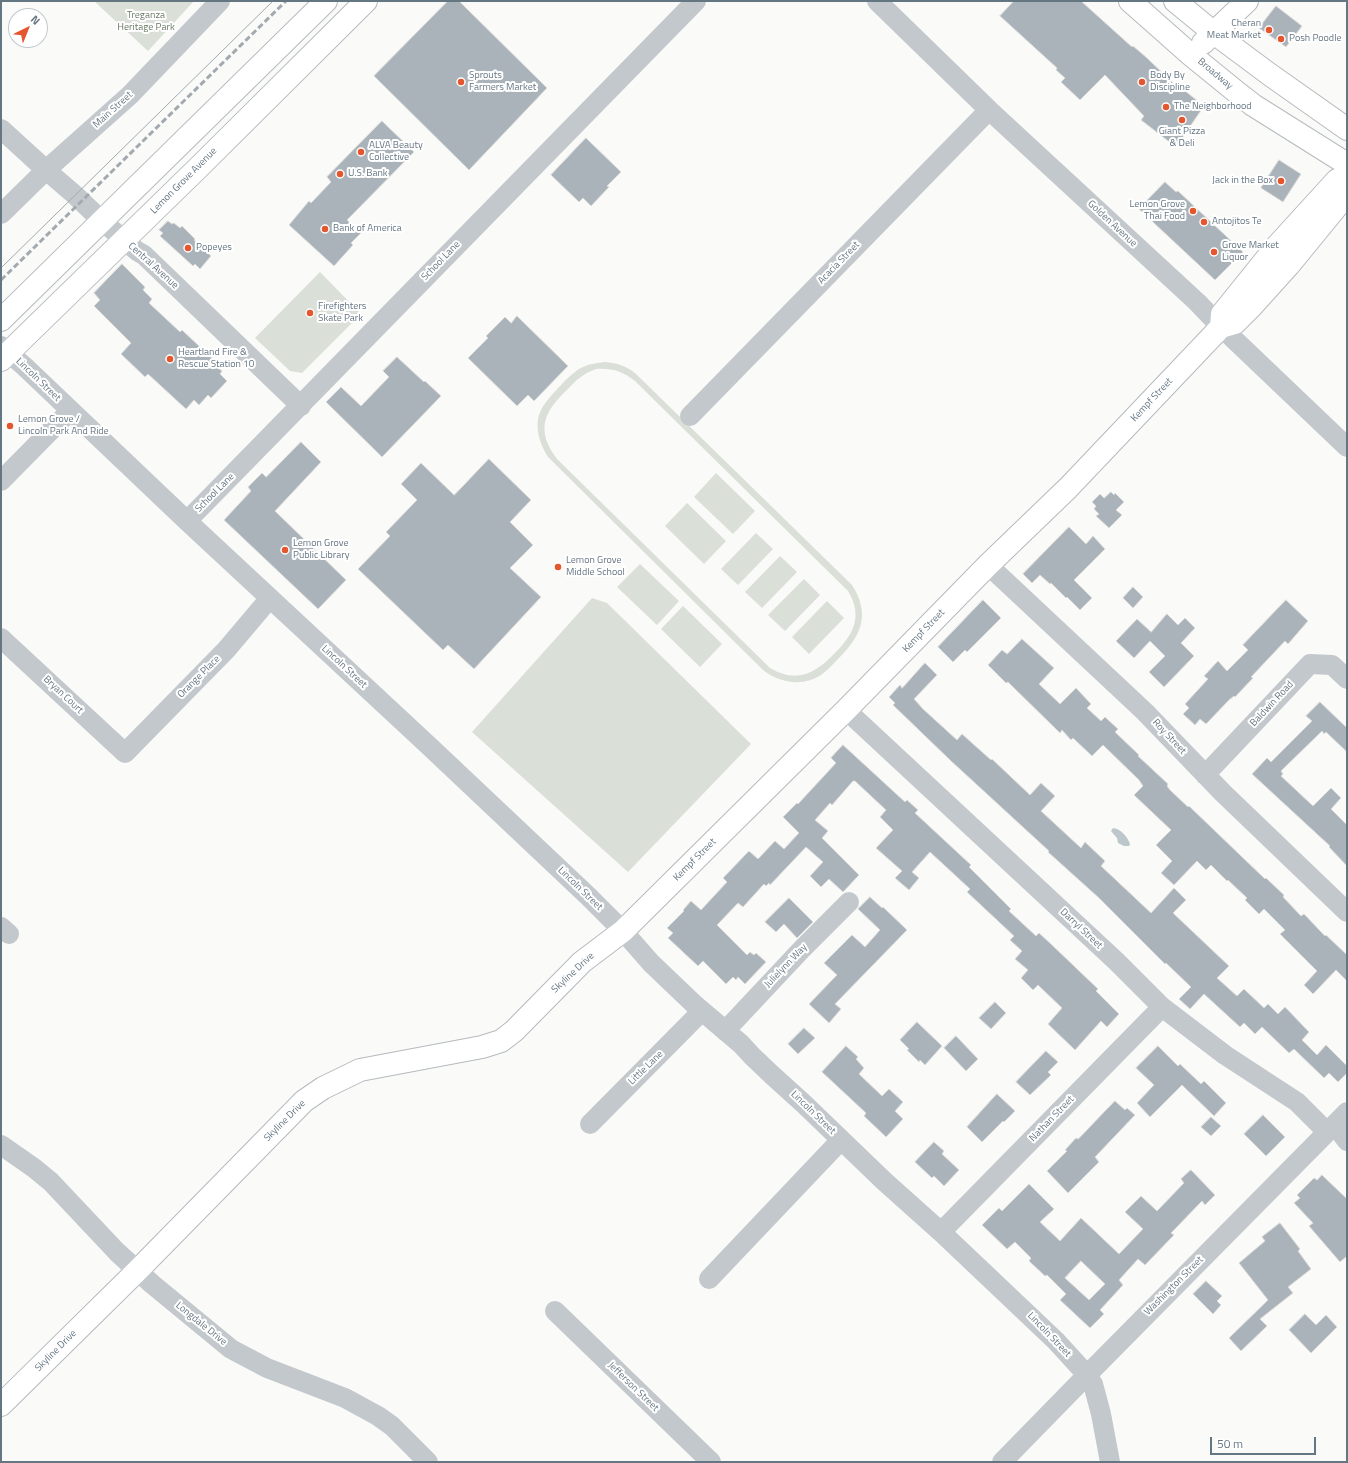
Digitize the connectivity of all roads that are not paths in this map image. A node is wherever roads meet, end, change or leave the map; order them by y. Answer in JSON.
{"nodes":[{"id":1,"x":220,"y":1,"type":"edge"},
{"id":2,"x":326,"y":1,"type":"edge"},
{"id":3,"x":366,"y":1,"type":"edge"},
{"id":4,"x":696,"y":1,"type":"edge"},
{"id":5,"x":876,"y":1,"type":"edge"},
{"id":6,"x":1130,"y":1,"type":"edge"},
{"id":7,"x":1175,"y":1,"type":"edge"},
{"id":8,"x":1247,"y":1,"type":"edge"},
{"id":9,"x":1214,"y":33,"type":"junction"},
{"id":10,"x":1191,"y":55,"type":"junction"},
{"id":11,"x":989,"y":110,"type":"junction"},
{"id":12,"x":1347,"y":129,"type":"edge"},
{"id":13,"x":1,"y":130,"type":"edge"},
{"id":14,"x":1347,"y":164,"type":"edge"},
{"id":15,"x":46,"y":170,"type":"junction"},
{"id":16,"x":1347,"y":177,"type":"edge"},
{"id":17,"x":1347,"y":194,"type":"edge"},
{"id":18,"x":1,"y":214,"type":"edge"},
{"id":19,"x":102,"y":221,"type":"junction"},
{"id":20,"x":125,"y":240,"type":"junction"},
{"id":21,"x":1,"y":320,"type":"edge"},
{"id":22,"x":1221,"y":327,"type":"junction"},
{"id":23,"x":4,"y":353,"type":"edge"},
{"id":24,"x":301,"y":406,"type":"junction"},
{"id":25,"x":70,"y":411,"type":"junction"},
{"id":26,"x":690,"y":416,"type":"dead end"},
{"id":27,"x":1347,"y":447,"type":"edge"},
{"id":28,"x":1,"y":481,"type":"edge"},
{"id":29,"x":187,"y":521,"type":"junction"},
{"id":30,"x":988,"y":565,"type":"junction"},
{"id":31,"x":270,"y":598,"type":"junction"},
{"id":32,"x":1,"y":638,"type":"edge"},
{"id":33,"x":1347,"y":679,"type":"edge"},
{"id":34,"x":846,"y":710,"type":"junction"},
{"id":35,"x":125,"y":753,"type":"joint"},
{"id":36,"x":1205,"y":775,"type":"junction"},
{"id":37,"x":849,"y":902,"type":"dead end"},
{"id":38,"x":1347,"y":912,"type":"edge"},
{"id":39,"x":623,"y":931,"type":"junction"},
{"id":40,"x":1162,"y":1006,"type":"junction"},
{"id":41,"x":702,"y":1011,"type":"junction"},
{"id":42,"x":725,"y":1031,"type":"junction"},
{"id":43,"x":1336,"y":1123,"type":"edge"},
{"id":44,"x":590,"y":1124,"type":"dead end"},
{"id":45,"x":841,"y":1140,"type":"junction"},
{"id":46,"x":1347,"y":1141,"type":"edge"},
{"id":47,"x":1,"y":1145,"type":"edge"},
{"id":48,"x":941,"y":1232,"type":"junction"},
{"id":49,"x":137,"y":1271,"type":"junction"},
{"id":50,"x":709,"y":1279,"type":"dead end"},
{"id":51,"x":555,"y":1311,"type":"dead end"},
{"id":52,"x":1087,"y":1374,"type":"junction"},
{"id":53,"x":1,"y":1405,"type":"edge"},
{"id":54,"x":421,"y":1460,"type":"edge"},
{"id":55,"x":711,"y":1462,"type":"edge"},
{"id":56,"x":1002,"y":1462,"type":"edge"},
{"id":57,"x":1110,"y":1462,"type":"edge"}],
"edges":[{"from":1,"to":15,"type":"street","name":"Main Street"},
{"from":2,"to":19,"type":"main road"},
{"from":3,"to":20,"type":"main road","name":"Lemon Grove Avenue"},
{"from":4,"to":24,"type":"street","name":"School Lane"},
{"from":5,"to":11,"type":"street","name":"Golden Avenue"},
{"from":6,"to":10,"type":"main road","name":"Broadway"},
{"from":7,"to":9,"type":"main road"},
{"from":8,"to":9,"type":"main road"},
{"from":9,"to":10,"type":"main road"},
{"from":9,"to":12,"type":"main road"},
{"from":10,"to":14,"type":"main road","name":"Broadway"},
{"from":11,"to":22,"type":"street","name":"Golden Avenue"},
{"from":11,"to":26,"type":"street","name":"Acacia Street"},
{"from":13,"to":15,"type":"street","name":"Central Avenue"},
{"from":15,"to":18,"type":"street","name":"Main Street"},
{"from":15,"to":19,"type":"street","name":"Central Avenue"},
{"from":16,"to":22,"type":"main road","name":"Kempf Street"},
{"from":17,"to":22,"type":"main road","name":"Kempf Street"},
{"from":19,"to":20,"type":"street","name":"Central Avenue"},
{"from":19,"to":21,"type":"main road"},
{"from":20,"to":23,"type":"main road","name":"Lemon Grove Avenue"},
{"from":20,"to":24,"type":"street","name":"Central Avenue"},
{"from":22,"to":27,"type":"street","name":"Golden Avenue"},
{"from":22,"to":30,"type":"main road","name":"Kempf Street"},
{"from":23,"to":25,"type":"street","name":"Lincoln Street"},
{"from":24,"to":29,"type":"street","name":"School Lane"},
{"from":25,"to":28,"type":"street"},
{"from":25,"to":29,"type":"street","name":"Lincoln Street"},
{"from":29,"to":31,"type":"street","name":"Lincoln Street"},
{"from":30,"to":34,"type":"main road","name":"Kempf Street"},
{"from":30,"to":36,"type":"street","name":"Roy Street"},
{"from":31,"to":35,"type":"street","name":"Orange Place"},
{"from":31,"to":39,"type":"street","name":"Lincoln Street"},
{"from":32,"to":35,"type":"street","name":"Bryan Court"},
{"from":33,"to":36,"type":"street","name":"Baldwin Road"},
{"from":34,"to":39,"type":"main road","name":"Kempf Street"},
{"from":34,"to":40,"type":"street","name":"Darryl Street"},
{"from":36,"to":38,"type":"street","name":"Roy Street"},
{"from":37,"to":42,"type":"street","name":"Julielynn Way"},
{"from":39,"to":41,"type":"street","name":"Lincoln Street"},
{"from":39,"to":49,"type":"main road","name":"Skyline Drive"},
{"from":40,"to":43,"type":"street","name":"Darryl Street"},
{"from":40,"to":48,"type":"street","name":"Nathan Street"},
{"from":41,"to":42,"type":"street","name":"Lincoln Street"},
{"from":41,"to":44,"type":"street","name":"Little Lane"},
{"from":42,"to":45,"type":"street","name":"Lincoln Street"},
{"from":43,"to":46,"type":"street","name":"Darryl Street"},
{"from":43,"to":52,"type":"street","name":"Washington Street"},
{"from":45,"to":48,"type":"street","name":"Lincoln Street"},
{"from":45,"to":50,"type":"street"},
{"from":47,"to":49,"type":"street","name":"Longdale Drive"},
{"from":48,"to":52,"type":"street","name":"Lincoln Street"},
{"from":49,"to":53,"type":"main road","name":"Skyline Drive"},
{"from":49,"to":54,"type":"street","name":"Longdale Drive"},
{"from":51,"to":55,"type":"street","name":"Jefferson Street"},
{"from":52,"to":56,"type":"street","name":"Washington Street"},
{"from":52,"to":57,"type":"street","name":"Lincoln Street"}]}
